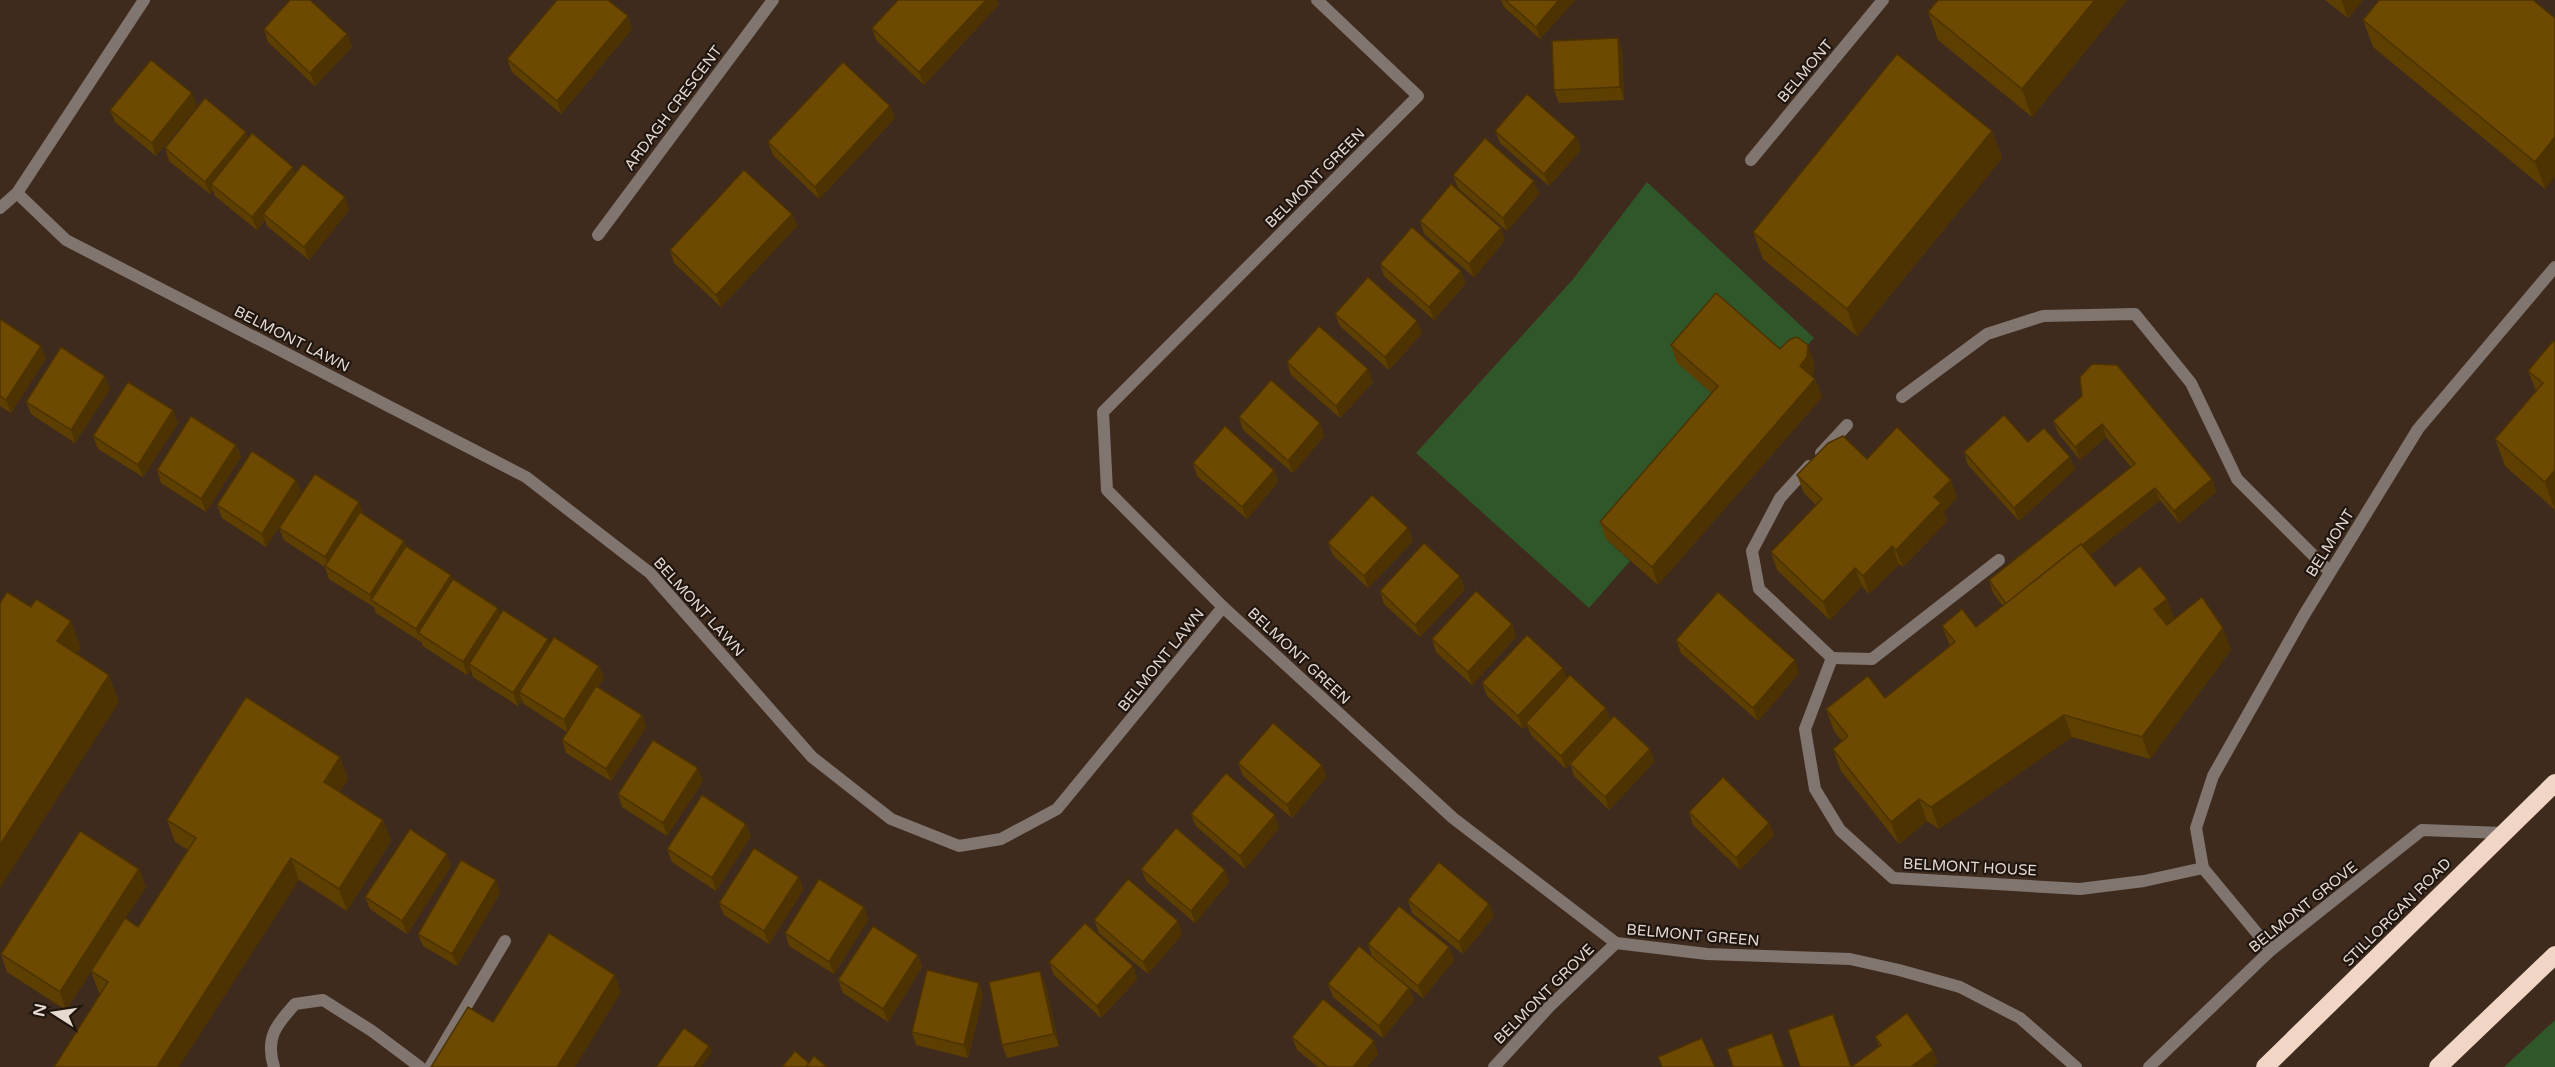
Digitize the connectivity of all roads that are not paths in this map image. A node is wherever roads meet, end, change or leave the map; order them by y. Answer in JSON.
{"nodes":[{"id":1,"x":144,"y":0,"type":"edge"},
{"id":2,"x":773,"y":0,"type":"edge"},
{"id":3,"x":1317,"y":0,"type":"edge"},
{"id":4,"x":1883,"y":0,"type":"edge"},
{"id":5,"x":1751,"y":160,"type":"dead end"},
{"id":6,"x":17,"y":193,"type":"junction"},
{"id":7,"x":0,"y":208,"type":"edge"},
{"id":8,"x":598,"y":235,"type":"dead end"},
{"id":9,"x":2555,"y":267,"type":"edge"},
{"id":10,"x":1902,"y":397,"type":"dead end"},
{"id":11,"x":1848,"y":425,"type":"dead end"},
{"id":12,"x":1999,"y":560,"type":"dead end"},
{"id":13,"x":2330,"y":572,"type":"junction"},
{"id":14,"x":1223,"y":607,"type":"junction"},
{"id":15,"x":1832,"y":658,"type":"junction"},
{"id":16,"x":2555,"y":783,"type":"edge"},
{"id":17,"x":2503,"y":833,"type":"junction"},
{"id":18,"x":2203,"y":868,"type":"junction"},
{"id":19,"x":505,"y":941,"type":"dead end"},
{"id":20,"x":1616,"y":944,"type":"junction"},
{"id":21,"x":2271,"y":950,"type":"junction"},
{"id":22,"x":2555,"y":955,"type":"edge"},
{"id":23,"x":274,"y":1067,"type":"edge"},
{"id":24,"x":420,"y":1067,"type":"edge"},
{"id":25,"x":430,"y":1067,"type":"edge"},
{"id":26,"x":1494,"y":1067,"type":"edge"},
{"id":27,"x":2076,"y":1067,"type":"edge"},
{"id":28,"x":2149,"y":1067,"type":"edge"},
{"id":29,"x":2265,"y":1067,"type":"edge"},
{"id":30,"x":2438,"y":1067,"type":"edge"}],
"edges":[{"from":1,"to":6,"type":"street"},
{"from":2,"to":8,"type":"street","name":"ARDAGH CRESCENT"},
{"from":3,"to":14,"type":"street","name":"BELMONT GREEN"},
{"from":4,"to":5,"type":"street","name":"BELMONT"},
{"from":6,"to":7,"type":"street"},
{"from":6,"to":14,"type":"street","name":"BELMONT LAWN"},
{"from":9,"to":13,"type":"street","name":"BELMONT"},
{"from":10,"to":13,"type":"street"},
{"from":11,"to":15,"type":"street"},
{"from":12,"to":15,"type":"street"},
{"from":13,"to":18,"type":"street","name":"BELMONT"},
{"from":14,"to":20,"type":"street","name":"BELMONT GREEN"},
{"from":15,"to":18,"type":"street","name":"BELMONT HOUSE"},
{"from":16,"to":17,"type":"highway","name":"STILLORGAN ROAD"},
{"from":17,"to":21,"type":"street","name":"BELMONT GROVE"},
{"from":17,"to":29,"type":"highway","name":"STILLORGAN ROAD"},
{"from":18,"to":21,"type":"street"},
{"from":19,"to":25,"type":"street"},
{"from":20,"to":26,"type":"street","name":"BELMONT GROVE"},
{"from":20,"to":27,"type":"street","name":"BELMONT GREEN"},
{"from":21,"to":28,"type":"street","name":"BELMONT GROVE"},
{"from":22,"to":30,"type":"highway"},
{"from":23,"to":24,"type":"street"}]}
